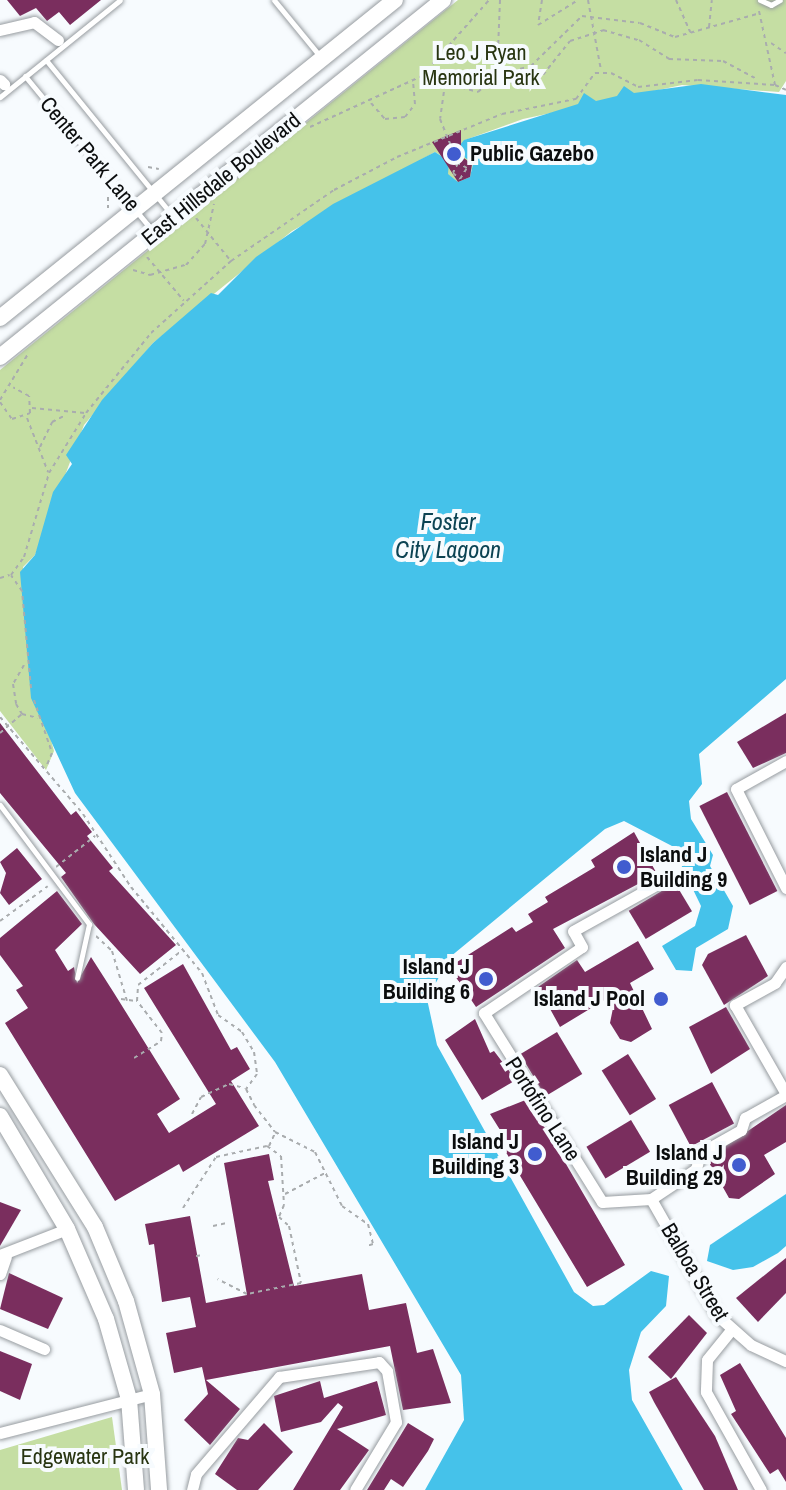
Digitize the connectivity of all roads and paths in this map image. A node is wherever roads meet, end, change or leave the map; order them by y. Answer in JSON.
{"nodes":[{"id":1,"x":120,"y":0,"type":"edge"},
{"id":2,"x":274,"y":0,"type":"edge"},
{"id":3,"x":289,"y":0,"type":"edge"},
{"id":4,"x":395,"y":0,"type":"edge"},
{"id":5,"x":443,"y":0,"type":"edge"},
{"id":6,"x":489,"y":0,"type":"edge"},
{"id":7,"x":500,"y":0,"type":"edge"},
{"id":8,"x":542,"y":0,"type":"edge"},
{"id":9,"x":578,"y":0,"type":"edge"},
{"id":10,"x":588,"y":0,"type":"edge"},
{"id":11,"x":676,"y":0,"type":"edge"},
{"id":12,"x":712,"y":0,"type":"edge"},
{"id":13,"x":760,"y":0,"type":"edge"},
{"id":14,"x":780,"y":0,"type":"edge"},
{"id":15,"x":281,"y":8,"type":"junction"},
{"id":16,"x":590,"y":15,"type":"junction"},
{"id":17,"x":1,"y":27,"type":"edge"},
{"id":18,"x":709,"y":28,"type":"junction"},
{"id":19,"x":592,"y":32,"type":"junction"},
{"id":20,"x":691,"y":33,"type":"junction"},
{"id":21,"x":58,"y":40,"type":"dead end"},
{"id":22,"x":770,"y":42,"type":"junction"},
{"id":23,"x":786,"y":53,"type":"edge"},
{"id":24,"x":323,"y":59,"type":"junction"},
{"id":25,"x":46,"y":60,"type":"junction"},
{"id":26,"x":601,"y":71,"type":"junction"},
{"id":27,"x":497,"y":75,"type":"junction"},
{"id":28,"x":25,"y":76,"type":"junction"},
{"id":29,"x":422,"y":76,"type":"junction"},
{"id":30,"x":759,"y":80,"type":"junction"},
{"id":31,"x":413,"y":82,"type":"junction"},
{"id":32,"x":446,"y":83,"type":"junction"},
{"id":33,"x":775,"y":85,"type":"junction"},
{"id":34,"x":786,"y":90,"type":"edge"},
{"id":35,"x":0,"y":97,"type":"edge"},
{"id":36,"x":371,"y":102,"type":"junction"},
{"id":37,"x":304,"y":130,"type":"dead end"},
{"id":38,"x":447,"y":136,"type":"junction"},
{"id":39,"x":458,"y":163,"type":"dead end"},
{"id":40,"x":148,"y":167,"type":"dead end"},
{"id":41,"x":159,"y":169,"type":"dead end"},
{"id":42,"x":155,"y":194,"type":"junction"},
{"id":43,"x":225,"y":194,"type":"dead end"},
{"id":44,"x":108,"y":197,"type":"dead end"},
{"id":45,"x":214,"y":203,"type":"junction"},
{"id":46,"x":108,"y":208,"type":"dead end"},
{"id":47,"x":136,"y":209,"type":"junction"},
{"id":48,"x":196,"y":218,"type":"junction"},
{"id":49,"x":178,"y":222,"type":"junction"},
{"id":50,"x":209,"y":234,"type":"junction"},
{"id":51,"x":157,"y":240,"type":"junction"},
{"id":52,"x":147,"y":257,"type":"junction"},
{"id":53,"x":231,"y":261,"type":"junction"},
{"id":54,"x":132,"y":269,"type":"junction"},
{"id":55,"x":162,"y":273,"type":"junction"},
{"id":56,"x":120,"y":279,"type":"dead end"},
{"id":57,"x":184,"y":302,"type":"junction"},
{"id":58,"x":0,"y":318,"type":"edge"},
{"id":59,"x":29,"y":353,"type":"dead end"},
{"id":60,"x":0,"y":357,"type":"edge"},
{"id":61,"x":13,"y":387,"type":"junction"},
{"id":62,"x":0,"y":401,"type":"edge"},
{"id":63,"x":30,"y":408,"type":"junction"},
{"id":64,"x":86,"y":413,"type":"junction"},
{"id":65,"x":68,"y":415,"type":"junction"},
{"id":66,"x":27,"y":417,"type":"junction"},
{"id":67,"x":40,"y":448,"type":"junction"},
{"id":68,"x":49,"y":473,"type":"junction"},
{"id":69,"x":11,"y":575,"type":"junction"},
{"id":70,"x":0,"y":578,"type":"edge"},
{"id":71,"x":25,"y":662,"type":"junction"},
{"id":72,"x":31,"y":688,"type":"dead end"},
{"id":73,"x":34,"y":700,"type":"dead end"},
{"id":74,"x":22,"y":714,"type":"junction"},
{"id":75,"x":0,"y":717,"type":"edge"},
{"id":76,"x":38,"y":718,"type":"junction"},
{"id":77,"x":5,"y":725,"type":"junction"},
{"id":78,"x":0,"y":733,"type":"edge"},
{"id":79,"x":786,"y":761,"type":"edge"},
{"id":80,"x":46,"y":768,"type":"junction"},
{"id":81,"x":0,"y":805,"type":"edge"},
{"id":82,"x":96,"y":835,"type":"junction"},
{"id":83,"x":46,"y":870,"type":"junction"},
{"id":84,"x":55,"y":881,"type":"junction"},
{"id":85,"x":661,"y":882,"type":"dead end"},
{"id":86,"x":786,"y":888,"type":"edge"},
{"id":87,"x":0,"y":921,"type":"edge"},
{"id":88,"x":87,"y":930,"type":"junction"},
{"id":89,"x":181,"y":952,"type":"junction"},
{"id":90,"x":786,"y":967,"type":"edge"},
{"id":91,"x":77,"y":978,"type":"dead end"},
{"id":92,"x":121,"y":999,"type":"dead end"},
{"id":93,"x":127,"y":1001,"type":"junction"},
{"id":94,"x":137,"y":1001,"type":"junction"},
{"id":95,"x":134,"y":1058,"type":"dead end"},
{"id":96,"x":0,"y":1075,"type":"edge"},
{"id":97,"x":246,"y":1089,"type":"junction"},
{"id":98,"x":786,"y":1094,"type":"edge"},
{"id":99,"x":192,"y":1114,"type":"dead end"},
{"id":100,"x":0,"y":1116,"type":"edge"},
{"id":101,"x":275,"y":1132,"type":"junction"},
{"id":102,"x":269,"y":1147,"type":"junction"},
{"id":103,"x":327,"y":1172,"type":"junction"},
{"id":104,"x":284,"y":1194,"type":"junction"},
{"id":105,"x":651,"y":1199,"type":"junction"},
{"id":106,"x":183,"y":1208,"type":"dead end"},
{"id":107,"x":227,"y":1223,"type":"dead end"},
{"id":108,"x":213,"y":1226,"type":"dead end"},
{"id":109,"x":67,"y":1229,"type":"junction"},
{"id":110,"x":367,"y":1246,"type":"dead end"},
{"id":111,"x":204,"y":1255,"type":"dead end"},
{"id":112,"x":3,"y":1256,"type":"edge"},
{"id":113,"x":196,"y":1256,"type":"dead end"},
{"id":114,"x":0,"y":1274,"type":"edge"},
{"id":115,"x":218,"y":1279,"type":"dead end"},
{"id":116,"x":0,"y":1330,"type":"edge"},
{"id":117,"x":731,"y":1330,"type":"junction"},
{"id":118,"x":44,"y":1349,"type":"dead end"},
{"id":119,"x":786,"y":1361,"type":"edge"},
{"id":120,"x":152,"y":1394,"type":"junction"},
{"id":121,"x":129,"y":1399,"type":"junction"},
{"id":122,"x":0,"y":1433,"type":"edge"},
{"id":123,"x":136,"y":1490,"type":"edge"},
{"id":124,"x":159,"y":1490,"type":"edge"},
{"id":125,"x":192,"y":1490,"type":"edge"},
{"id":126,"x":355,"y":1490,"type":"edge"},
{"id":127,"x":761,"y":1490,"type":"edge"}],
"edges":[{"from":1,"to":25,"type":"lane"},
{"from":2,"to":15,"type":"lane"},
{"from":3,"to":15,"type":"lane"},
{"from":4,"to":24,"type":"main road","name":"East Hillsdale Boulevard"},
{"from":5,"to":49,"type":"main road","name":"East Hillsdale Boulevard"},
{"from":6,"to":29,"type":"path"},
{"from":7,"to":27,"type":"path"},
{"from":8,"to":9,"type":"path"},
{"from":10,"to":16,"type":"path"},
{"from":11,"to":20,"type":"path"},
{"from":12,"to":18,"type":"path"},
{"from":13,"to":14,"type":"lane"},
{"from":15,"to":24,"type":"lane"},
{"from":16,"to":19,"type":"path"},
{"from":16,"to":20,"type":"path"},
{"from":16,"to":27,"type":"path"},
{"from":17,"to":21,"type":"street"},
{"from":18,"to":20,"type":"path"},
{"from":18,"to":22,"type":"path"},
{"from":19,"to":26,"type":"path"},
{"from":19,"to":27,"type":"path"},
{"from":19,"to":30,"type":"path"},
{"from":22,"to":23,"type":"path"},
{"from":22,"to":33,"type":"path"},
{"from":24,"to":42,"type":"main road","name":"East Hillsdale Boulevard"},
{"from":25,"to":28,"type":"lane"},
{"from":25,"to":42,"type":"lane","name":"Center Park Lane"},
{"from":26,"to":30,"type":"path"},
{"from":26,"to":38,"type":"path"},
{"from":27,"to":32,"type":"path"},
{"from":28,"to":35,"type":"lane"},
{"from":28,"to":47,"type":"lane","name":"Center Park Lane"},
{"from":29,"to":31,"type":"path"},
{"from":29,"to":32,"type":"path"},
{"from":30,"to":33,"type":"path"},
{"from":31,"to":36,"type":"path"},
{"from":31,"to":36,"type":"path"},
{"from":32,"to":38,"type":"path"},
{"from":33,"to":34,"type":"path"},
{"from":36,"to":37,"type":"path"},
{"from":38,"to":39,"type":"path"},
{"from":38,"to":53,"type":"path"},
{"from":40,"to":41,"type":"path"},
{"from":42,"to":47,"type":"main road","name":"East Hillsdale Boulevard"},
{"from":42,"to":49,"type":"lane","name":"Center Park Lane"},
{"from":43,"to":45,"type":"path"},
{"from":44,"to":46,"type":"path"},
{"from":45,"to":48,"type":"path"},
{"from":45,"to":50,"type":"path"},
{"from":47,"to":51,"type":"lane","name":"Center Park Lane"},
{"from":47,"to":58,"type":"main road","name":"East Hillsdale Boulevard"},
{"from":48,"to":49,"type":"path"},
{"from":48,"to":50,"type":"path"},
{"from":49,"to":51,"type":"main road","name":"East Hillsdale Boulevard"},
{"from":50,"to":53,"type":"path"},
{"from":50,"to":55,"type":"path"},
{"from":51,"to":52,"type":"path"},
{"from":51,"to":60,"type":"main road","name":"East Hillsdale Boulevard"},
{"from":52,"to":54,"type":"path"},
{"from":52,"to":55,"type":"path"},
{"from":53,"to":57,"type":"path"},
{"from":54,"to":55,"type":"path"},
{"from":54,"to":56,"type":"path"},
{"from":55,"to":57,"type":"path"},
{"from":57,"to":64,"type":"path"},
{"from":59,"to":61,"type":"path"},
{"from":61,"to":62,"type":"path"},
{"from":61,"to":63,"type":"path"},
{"from":62,"to":66,"type":"path"},
{"from":63,"to":65,"type":"path"},
{"from":63,"to":66,"type":"path"},
{"from":64,"to":65,"type":"path"},
{"from":64,"to":68,"type":"path"},
{"from":65,"to":67,"type":"path"},
{"from":66,"to":67,"type":"path"},
{"from":67,"to":68,"type":"path"},
{"from":68,"to":69,"type":"path"},
{"from":69,"to":70,"type":"path"},
{"from":69,"to":71,"type":"path"},
{"from":71,"to":72,"type":"path"},
{"from":71,"to":74,"type":"path"},
{"from":73,"to":76,"type":"path"},
{"from":74,"to":76,"type":"path"},
{"from":74,"to":77,"type":"path"},
{"from":75,"to":77,"type":"path"},
{"from":76,"to":80,"type":"path"},
{"from":77,"to":78,"type":"path"},
{"from":77,"to":80,"type":"path"},
{"from":79,"to":86,"type":"street"},
{"from":80,"to":82,"type":"path"},
{"from":81,"to":83,"type":"lane"},
{"from":82,"to":83,"type":"path"},
{"from":82,"to":89,"type":"path"},
{"from":83,"to":84,"type":"lane"},
{"from":84,"to":87,"type":"path"},
{"from":84,"to":88,"type":"lane"},
{"from":85,"to":105,"type":"street","name":"Portofino Lane"},
{"from":88,"to":91,"type":"lane"},
{"from":88,"to":93,"type":"path"},
{"from":89,"to":94,"type":"path"},
{"from":89,"to":97,"type":"path"},
{"from":90,"to":98,"type":"street"},
{"from":92,"to":93,"type":"path"},
{"from":93,"to":94,"type":"path"},
{"from":94,"to":95,"type":"path"},
{"from":96,"to":120,"type":"main road"},
{"from":97,"to":99,"type":"path"},
{"from":97,"to":101,"type":"path"},
{"from":98,"to":105,"type":"street"},
{"from":100,"to":109,"type":"main road"},
{"from":101,"to":102,"type":"path"},
{"from":101,"to":103,"type":"path"},
{"from":102,"to":104,"type":"path"},
{"from":102,"to":106,"type":"path"},
{"from":103,"to":104,"type":"path"},
{"from":103,"to":110,"type":"path"},
{"from":104,"to":115,"type":"path"},
{"from":105,"to":117,"type":"street","name":"Balboa Street"},
{"from":107,"to":108,"type":"path"},
{"from":109,"to":112,"type":"street"},
{"from":109,"to":121,"type":"main road"},
{"from":111,"to":113,"type":"path"},
{"from":112,"to":114,"type":"street"},
{"from":116,"to":118,"type":"street"},
{"from":117,"to":119,"type":"street","name":"Balboa Street"},
{"from":117,"to":127,"type":"street"},
{"from":120,"to":121,"type":"street"},
{"from":120,"to":124,"type":"main road"},
{"from":121,"to":122,"type":"street"},
{"from":121,"to":123,"type":"main road"},
{"from":125,"to":126,"type":"street"}]}
